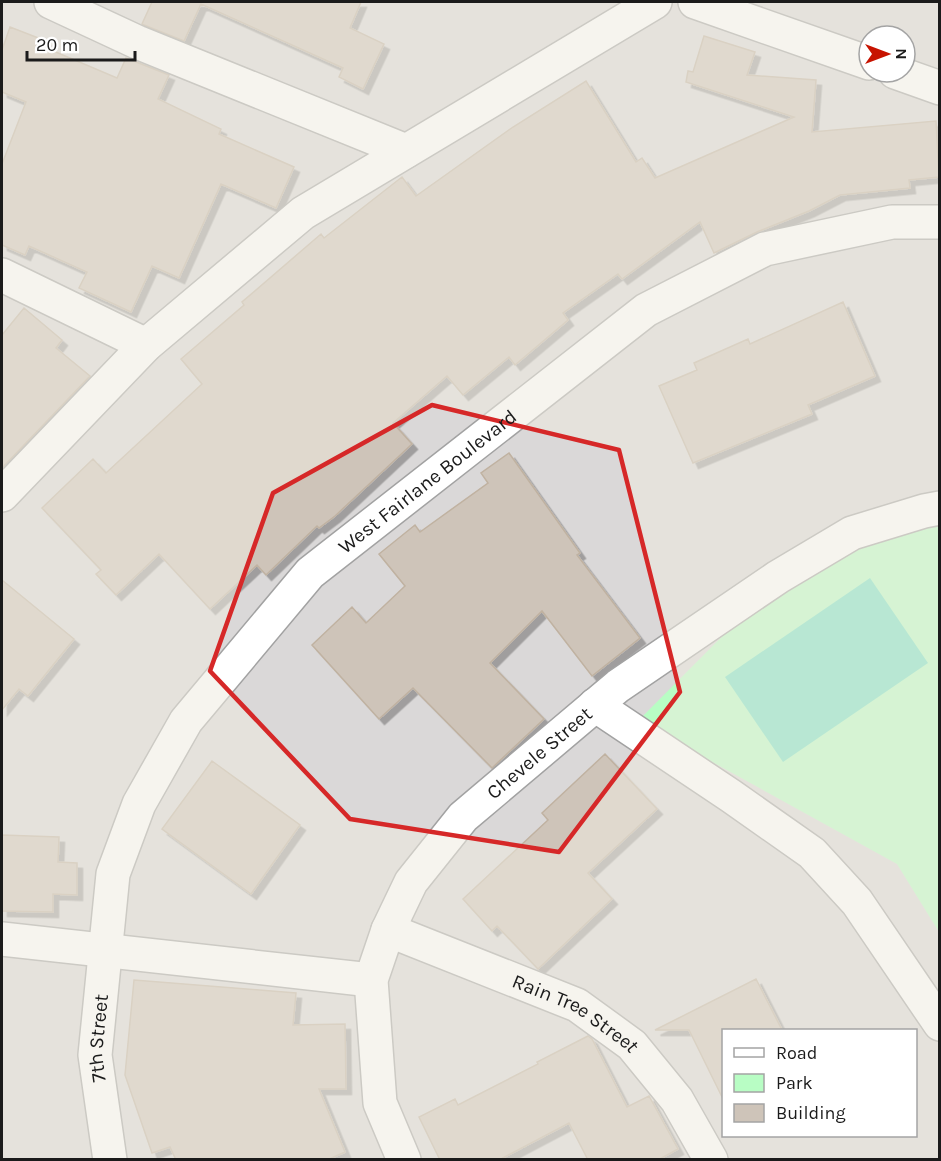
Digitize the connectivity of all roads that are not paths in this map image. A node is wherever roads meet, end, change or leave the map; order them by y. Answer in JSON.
{"nodes":[{"id":1,"x":51,"y":2,"type":"edge"},
{"id":2,"x":655,"y":2,"type":"edge"},
{"id":3,"x":695,"y":2,"type":"edge"},
{"id":4,"x":857,"y":59,"type":"edge"},
{"id":5,"x":917,"y":80,"type":"edge"},
{"id":6,"x":939,"y":88,"type":"edge"},
{"id":7,"x":406,"y":151,"type":"junction"},
{"id":8,"x":939,"y":222,"type":"edge"},
{"id":9,"x":2,"y":275,"type":"edge"},
{"id":10,"x":146,"y":345,"type":"junction"},
{"id":11,"x":2,"y":495,"type":"edge"},
{"id":12,"x":939,"y":508,"type":"edge"},
{"id":13,"x":595,"y":705,"type":"junction"},
{"id":14,"x":388,"y":930,"type":"junction"},
{"id":15,"x":2,"y":939,"type":"edge"},
{"id":16,"x":106,"y":951,"type":"junction"},
{"id":17,"x":371,"y":980,"type":"junction"},
{"id":18,"x":939,"y":1024,"type":"edge"},
{"id":19,"x":110,"y":1160,"type":"edge"},
{"id":20,"x":404,"y":1160,"type":"edge"},
{"id":21,"x":711,"y":1160,"type":"edge"}],
"edges":[{"from":1,"to":7,"type":"street"},
{"from":2,"to":7,"type":"street"},
{"from":3,"to":4,"type":"street"},
{"from":5,"to":6,"type":"street"},
{"from":7,"to":10,"type":"street"},
{"from":8,"to":16,"type":"street","name":"West Fairlane Boulevard"},
{"from":9,"to":10,"type":"street"},
{"from":10,"to":11,"type":"street"},
{"from":12,"to":13,"type":"street","name":"Chevele Street"},
{"from":13,"to":14,"type":"street","name":"Chevele Street"},
{"from":13,"to":18,"type":"street"},
{"from":14,"to":17,"type":"street","name":"Chevele Street"},
{"from":14,"to":21,"type":"street","name":"Rain Tree Street"},
{"from":15,"to":16,"type":"street"},
{"from":16,"to":17,"type":"street"},
{"from":16,"to":19,"type":"street","name":"7th Street"},
{"from":17,"to":20,"type":"street","name":"Chevele Street"}]}
